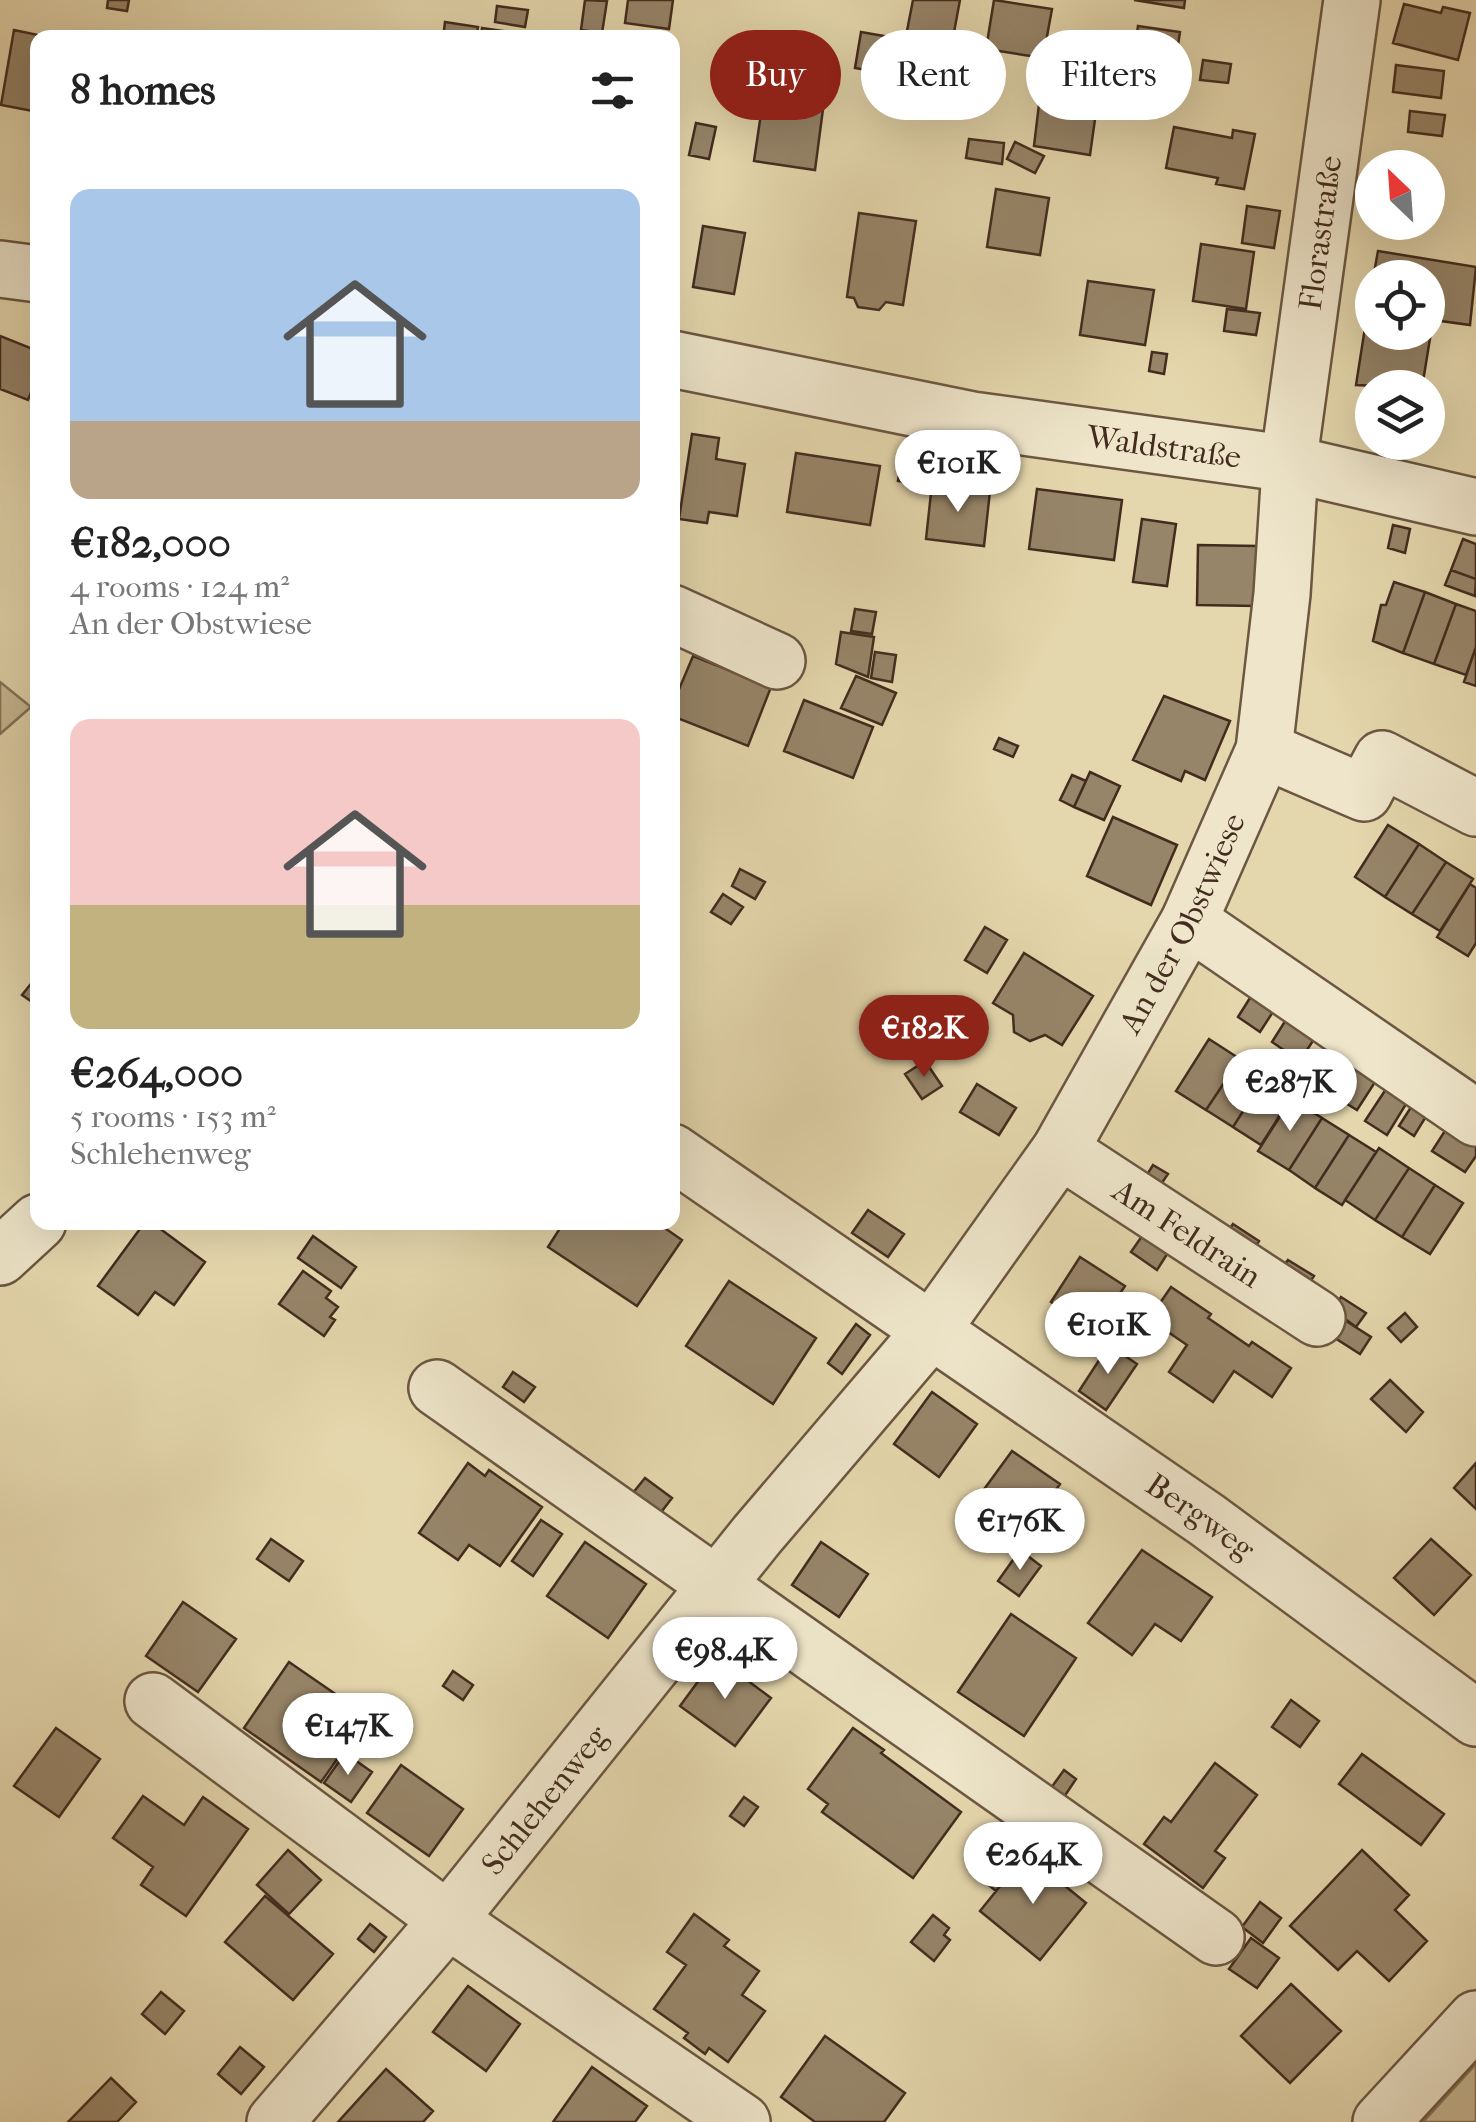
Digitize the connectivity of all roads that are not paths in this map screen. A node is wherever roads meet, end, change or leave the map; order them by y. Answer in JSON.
{"nodes":[{"id":1,"x":1352,"y":0,"type":"edge"},
{"id":2,"x":0,"y":269,"type":"edge"},
{"id":3,"x":30,"y":273,"type":"edge"},
{"id":4,"x":680,"y":361,"type":"edge"},
{"id":5,"x":1291,"y":464,"type":"junction"},
{"id":6,"x":1476,"y":507,"type":"edge"},
{"id":7,"x":680,"y":617,"type":"edge"},
{"id":8,"x":777,"y":660,"type":"dead end"},
{"id":9,"x":1264,"y":750,"type":"junction"},
{"id":10,"x":1476,"y":808,"type":"edge"},
{"id":11,"x":1189,"y":921,"type":"junction"},
{"id":12,"x":1476,"y":1118,"type":"edge"},
{"id":13,"x":1060,"y":1150,"type":"junction"},
{"id":14,"x":680,"y":1158,"type":"edge"},
{"id":15,"x":30,"y":1229,"type":"edge"},
{"id":16,"x":0,"y":1257,"type":"edge"},
{"id":17,"x":1317,"y":1318,"type":"dead end"},
{"id":18,"x":931,"y":1331,"type":"junction"},
{"id":19,"x":437,"y":1388,"type":"dead end"},
{"id":20,"x":716,"y":1586,"type":"junction"},
{"id":21,"x":153,"y":1700,"type":"dead end"},
{"id":22,"x":1476,"y":1718,"type":"edge"},
{"id":23,"x":448,"y":1920,"type":"junction"},
{"id":24,"x":1216,"y":1937,"type":"dead end"},
{"id":25,"x":1476,"y":2019,"type":"edge"},
{"id":26,"x":275,"y":2122,"type":"edge"},
{"id":27,"x":742,"y":2122,"type":"edge"},
{"id":28,"x":1380,"y":2122,"type":"edge"}],
"edges":[{"from":1,"to":5,"type":"street","name":"Florastraße"},
{"from":2,"to":3,"type":"street"},
{"from":4,"to":5,"type":"street","name":"Waldstraße"},
{"from":5,"to":6,"type":"street","name":"Waldstraße"},
{"from":5,"to":9,"type":"street","name":"An der Obstwiese"},
{"from":7,"to":8,"type":"street"},
{"from":9,"to":10,"type":"street"},
{"from":9,"to":11,"type":"street","name":"An der Obstwiese"},
{"from":11,"to":12,"type":"street"},
{"from":11,"to":13,"type":"street","name":"An der Obstwiese"},
{"from":13,"to":17,"type":"street","name":"Am Feldrain"},
{"from":13,"to":18,"type":"street","name":"An der Obstwiese"},
{"from":14,"to":18,"type":"street","name":"Bergweg"},
{"from":15,"to":16,"type":"street"},
{"from":18,"to":20,"type":"street","name":"Schlehenweg"},
{"from":18,"to":22,"type":"street","name":"Bergweg"},
{"from":19,"to":20,"type":"street"},
{"from":20,"to":23,"type":"street","name":"Schlehenweg"},
{"from":20,"to":24,"type":"street"},
{"from":21,"to":23,"type":"street"},
{"from":23,"to":26,"type":"street","name":"Schlehenweg"},
{"from":23,"to":27,"type":"street"},
{"from":25,"to":28,"type":"street"}]}
